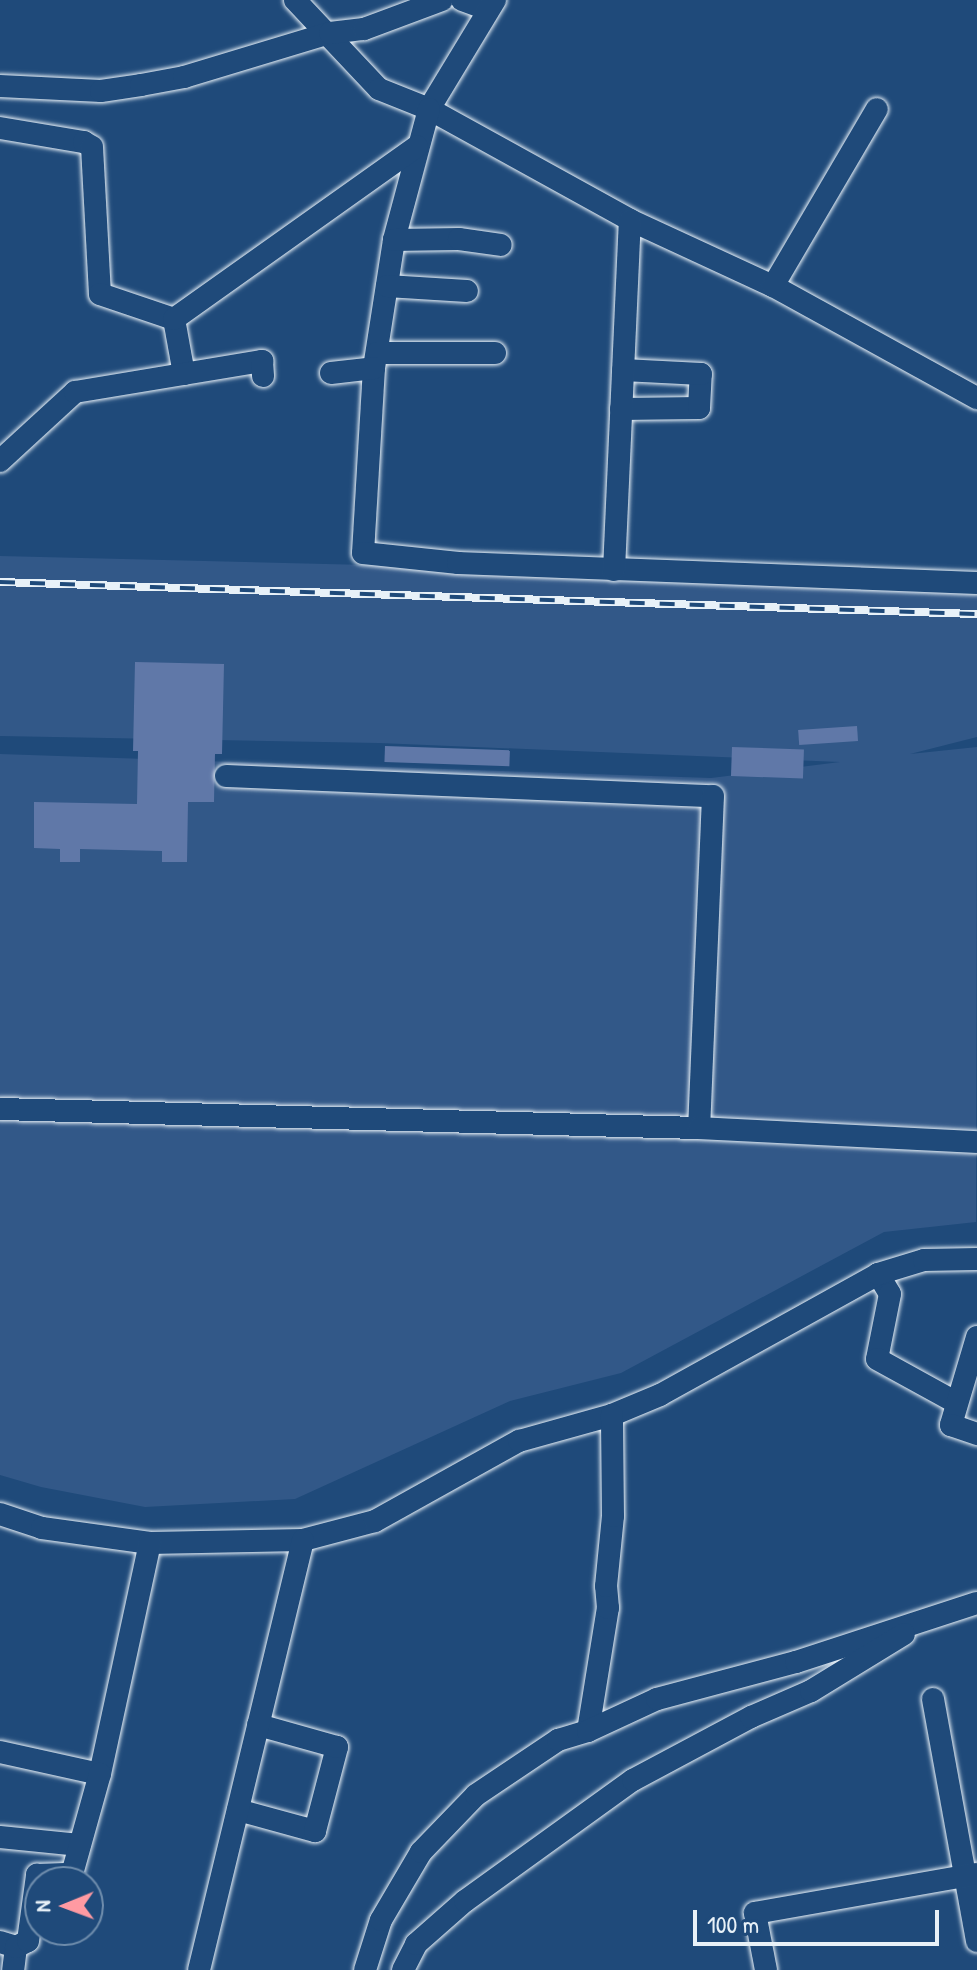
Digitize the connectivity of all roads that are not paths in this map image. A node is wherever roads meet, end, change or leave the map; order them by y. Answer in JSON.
{"nodes":[{"id":1,"x":295,"y":0,"type":"edge"},
{"id":2,"x":442,"y":0,"type":"edge"},
{"id":3,"x":462,"y":0,"type":"edge"},
{"id":4,"x":491,"y":5,"type":"edge"},
{"id":5,"x":330,"y":33,"type":"junction"},
{"id":6,"x":0,"y":86,"type":"edge"},
{"id":7,"x":429,"y":109,"type":"junction"},
{"id":8,"x":877,"y":109,"type":"dead end"},
{"id":9,"x":0,"y":128,"type":"edge"},
{"id":10,"x":417,"y":146,"type":"junction"},
{"id":11,"x":630,"y":220,"type":"junction"},
{"id":12,"x":394,"y":240,"type":"junction"},
{"id":13,"x":501,"y":245,"type":"dead end"},
{"id":14,"x":387,"y":286,"type":"junction"},
{"id":15,"x":773,"y":286,"type":"junction"},
{"id":16,"x":467,"y":291,"type":"dead end"},
{"id":17,"x":174,"y":319,"type":"junction"},
{"id":18,"x":495,"y":353,"type":"dead end"},
{"id":19,"x":376,"y":360,"type":"junction"},
{"id":20,"x":623,"y":370,"type":"junction"},
{"id":21,"x":331,"y":373,"type":"dead end"},
{"id":22,"x":184,"y":374,"type":"junction"},
{"id":23,"x":263,"y":376,"type":"dead end"},
{"id":24,"x":977,"y":398,"type":"edge"},
{"id":25,"x":621,"y":409,"type":"junction"},
{"id":26,"x":0,"y":461,"type":"edge"},
{"id":27,"x":614,"y":570,"type":"junction"},
{"id":28,"x":977,"y":583,"type":"edge"},
{"id":29,"x":226,"y":776,"type":"dead end"},
{"id":30,"x":0,"y":1109,"type":"edge"},
{"id":31,"x":699,"y":1128,"type":"junction"},
{"id":32,"x":977,"y":1142,"type":"edge"},
{"id":33,"x":977,"y":1259,"type":"edge"},
{"id":34,"x":878,"y":1274,"type":"junction"},
{"id":35,"x":977,"y":1337,"type":"edge"},
{"id":36,"x":957,"y":1403,"type":"junction"},
{"id":37,"x":612,"y":1415,"type":"junction"},
{"id":38,"x":977,"y":1434,"type":"edge"},
{"id":39,"x":0,"y":1514,"type":"edge"},
{"id":40,"x":303,"y":1540,"type":"junction"},
{"id":41,"x":150,"y":1543,"type":"junction"},
{"id":42,"x":977,"y":1603,"type":"edge"},
{"id":43,"x":929,"y":1619,"type":"junction"},
{"id":44,"x":933,"y":1699,"type":"dead end"},
{"id":45,"x":258,"y":1725,"type":"junction"},
{"id":46,"x":588,"y":1731,"type":"junction"},
{"id":47,"x":0,"y":1752,"type":"edge"},
{"id":48,"x":100,"y":1774,"type":"junction"},
{"id":49,"x":238,"y":1810,"type":"junction"},
{"id":50,"x":0,"y":1837,"type":"edge"},
{"id":51,"x":80,"y":1845,"type":"junction"},
{"id":52,"x":971,"y":1876,"type":"edge"},
{"id":53,"x":977,"y":1941,"type":"edge"},
{"id":54,"x":9,"y":1953,"type":"edge"},
{"id":55,"x":199,"y":1970,"type":"edge"},
{"id":56,"x":365,"y":1970,"type":"edge"},
{"id":57,"x":403,"y":1970,"type":"edge"},
{"id":58,"x":766,"y":1970,"type":"edge"}],
"edges":[{"from":1,"to":5,"type":"street"},
{"from":2,"to":5,"type":"street"},
{"from":3,"to":4,"type":"street"},
{"from":4,"to":7,"type":"street"},
{"from":5,"to":6,"type":"street"},
{"from":5,"to":7,"type":"street"},
{"from":7,"to":10,"type":"street"},
{"from":7,"to":11,"type":"street"},
{"from":8,"to":15,"type":"street"},
{"from":9,"to":17,"type":"street"},
{"from":10,"to":12,"type":"street"},
{"from":10,"to":17,"type":"street"},
{"from":11,"to":15,"type":"street"},
{"from":11,"to":20,"type":"street"},
{"from":12,"to":13,"type":"street"},
{"from":12,"to":14,"type":"street"},
{"from":14,"to":16,"type":"street"},
{"from":14,"to":19,"type":"street"},
{"from":15,"to":24,"type":"street"},
{"from":17,"to":22,"type":"street"},
{"from":18,"to":19,"type":"street"},
{"from":19,"to":21,"type":"street"},
{"from":19,"to":27,"type":"street"},
{"from":20,"to":25,"type":"street"},
{"from":20,"to":25,"type":"street"},
{"from":22,"to":23,"type":"street"},
{"from":22,"to":26,"type":"street"},
{"from":25,"to":27,"type":"street"},
{"from":27,"to":28,"type":"street"},
{"from":29,"to":31,"type":"street"},
{"from":30,"to":31,"type":"street"},
{"from":31,"to":32,"type":"street"},
{"from":33,"to":34,"type":"street"},
{"from":34,"to":36,"type":"street"},
{"from":34,"to":37,"type":"street"},
{"from":35,"to":36,"type":"street"},
{"from":36,"to":38,"type":"street"},
{"from":37,"to":40,"type":"street"},
{"from":37,"to":46,"type":"street"},
{"from":39,"to":41,"type":"street"},
{"from":40,"to":41,"type":"street"},
{"from":40,"to":45,"type":"street"},
{"from":41,"to":48,"type":"street"},
{"from":42,"to":43,"type":"street"},
{"from":43,"to":46,"type":"street"},
{"from":43,"to":57,"type":"street"},
{"from":44,"to":52,"type":"street"},
{"from":45,"to":49,"type":"street"},
{"from":45,"to":49,"type":"street"},
{"from":46,"to":56,"type":"street"},
{"from":47,"to":48,"type":"street"},
{"from":48,"to":51,"type":"street"},
{"from":49,"to":55,"type":"street"},
{"from":50,"to":51,"type":"street"},
{"from":51,"to":54,"type":"street"},
{"from":52,"to":53,"type":"street"},
{"from":52,"to":58,"type":"street"}]}
